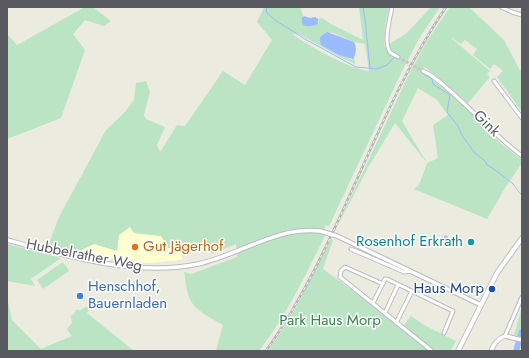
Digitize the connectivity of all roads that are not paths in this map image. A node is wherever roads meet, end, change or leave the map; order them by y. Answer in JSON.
{"nodes":[{"id":1,"x":392,"y":7,"type":"edge"},
{"id":2,"x":502,"y":7,"type":"edge"},
{"id":3,"x":522,"y":14,"type":"edge"},
{"id":4,"x":398,"y":57,"type":"tunnel mouth"},
{"id":5,"x":423,"y":70,"type":"tunnel mouth"},
{"id":6,"x":494,"y":81,"type":"dead end"},
{"id":7,"x":522,"y":118,"type":"edge"},
{"id":8,"x":522,"y":156,"type":"edge"},
{"id":9,"x":522,"y":238,"type":"edge"},
{"id":10,"x":7,"y":240,"type":"edge"},
{"id":11,"x":351,"y":249,"type":"dead end"},
{"id":12,"x":410,"y":270,"type":"junction"},
{"id":13,"x":382,"y":284,"type":"junction"},
{"id":14,"x":398,"y":284,"type":"junction"},
{"id":15,"x":412,"y":291,"type":"junction"},
{"id":16,"x":522,"y":297,"type":"edge"},
{"id":17,"x":372,"y":303,"type":"junction"},
{"id":18,"x":481,"y":305,"type":"junction"},
{"id":19,"x":384,"y":313,"type":"junction"},
{"id":20,"x":396,"y":323,"type":"junction"},
{"id":21,"x":444,"y":333,"type":"dead end"},
{"id":22,"x":505,"y":336,"type":"junction"},
{"id":23,"x":522,"y":340,"type":"edge"},
{"id":24,"x":432,"y":351,"type":"edge"},
{"id":25,"x":458,"y":351,"type":"edge"},
{"id":26,"x":491,"y":351,"type":"edge"}],
"edges":[{"from":1,"to":4,"type":"street"},
{"from":2,"to":3,"type":"street"},
{"from":5,"to":8,"type":"street","name":"Gink"},
{"from":6,"to":7,"type":"street","name":"Gink"},
{"from":9,"to":18,"type":"main road"},
{"from":10,"to":12,"type":"street","name":"Hubbelrather Weg","bridge":true},
{"from":11,"to":12,"type":"street","name":"Hubbelrather Weg"},
{"from":12,"to":18,"type":"street","name":"Hubbelrather Weg"},
{"from":13,"to":14,"type":"street"},
{"from":13,"to":17,"type":"street"},
{"from":13,"to":17,"type":"street"},
{"from":14,"to":15,"type":"street"},
{"from":14,"to":19,"type":"street"},
{"from":15,"to":20,"type":"street"},
{"from":15,"to":21,"type":"street"},
{"from":16,"to":22,"type":"street"},
{"from":17,"to":19,"type":"street"},
{"from":18,"to":25,"type":"main road"},
{"from":19,"to":20,"type":"street"},
{"from":20,"to":24,"type":"street"},
{"from":22,"to":23,"type":"street"},
{"from":22,"to":26,"type":"street"}]}
